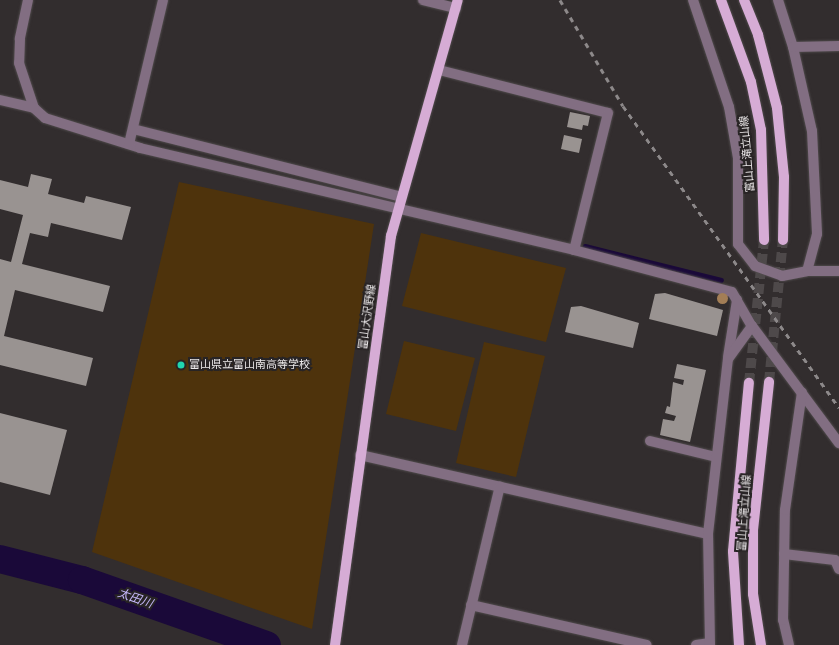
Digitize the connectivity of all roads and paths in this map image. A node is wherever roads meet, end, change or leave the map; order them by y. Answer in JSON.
{"nodes":[{"id":1,"x":28,"y":0,"type":"edge"},
{"id":2,"x":163,"y":0,"type":"edge"},
{"id":3,"x":423,"y":0,"type":"edge"},
{"id":4,"x":693,"y":0,"type":"edge"},
{"id":5,"x":721,"y":0,"type":"edge"},
{"id":6,"x":744,"y":0,"type":"edge"},
{"id":7,"x":778,"y":0,"type":"edge"},
{"id":8,"x":457,"y":4,"type":"edge"},
{"id":9,"x":839,"y":46,"type":"edge"},
{"id":10,"x":794,"y":47,"type":"junction"},
{"id":11,"x":439,"y":70,"type":"junction"},
{"id":12,"x":0,"y":100,"type":"edge"},
{"id":13,"x":34,"y":108,"type":"junction"},
{"id":14,"x":133,"y":129,"type":"junction"},
{"id":15,"x":129,"y":144,"type":"junction"},
{"id":16,"x":401,"y":197,"type":"junction"},
{"id":17,"x":398,"y":210,"type":"junction"},
{"id":18,"x":764,"y":240,"type":"tunnel mouth"},
{"id":19,"x":783,"y":240,"type":"tunnel mouth"},
{"id":20,"x":574,"y":250,"type":"junction"},
{"id":21,"x":807,"y":271,"type":"junction"},
{"id":22,"x":839,"y":271,"type":"edge"},
{"id":23,"x":737,"y":300,"type":"junction"},
{"id":24,"x":752,"y":326,"type":"junction"},
{"id":25,"x":728,"y":359,"type":"junction"},
{"id":26,"x":769,"y":382,"type":"tunnel mouth"},
{"id":27,"x":749,"y":383,"type":"tunnel mouth"},
{"id":28,"x":802,"y":392,"type":"junction"},
{"id":29,"x":650,"y":441,"type":"dead end"},
{"id":30,"x":839,"y":443,"type":"edge"},
{"id":31,"x":360,"y":455,"type":"junction"},
{"id":32,"x":716,"y":456,"type":"junction"},
{"id":33,"x":500,"y":486,"type":"junction"},
{"id":34,"x":708,"y":534,"type":"junction"},
{"id":35,"x":784,"y":554,"type":"junction"},
{"id":36,"x":839,"y":569,"type":"edge"},
{"id":37,"x":471,"y":605,"type":"junction"},
{"id":38,"x":710,"y":644,"type":"edge"},
{"id":39,"x":335,"y":645,"type":"edge"},
{"id":40,"x":462,"y":645,"type":"edge"},
{"id":41,"x":647,"y":645,"type":"edge"},
{"id":42,"x":696,"y":645,"type":"edge"},
{"id":43,"x":739,"y":645,"type":"edge"},
{"id":44,"x":760,"y":645,"type":"edge"},
{"id":45,"x":790,"y":645,"type":"edge"}],
"edges":[{"from":1,"to":13,"type":"street"},
{"from":2,"to":14,"type":"street"},
{"from":3,"to":8,"type":"street"},
{"from":4,"to":21,"type":"street"},
{"from":5,"to":18,"type":"main road","name":"富山上滝立山線"},
{"from":6,"to":19,"type":"main road"},
{"from":7,"to":10,"type":"street"},
{"from":8,"to":11,"type":"main road","name":"富山大沢野線"},
{"from":9,"to":10,"type":"street"},
{"from":10,"to":21,"type":"street"},
{"from":11,"to":16,"type":"main road","name":"富山大沢野線"},
{"from":11,"to":20,"type":"street"},
{"from":12,"to":13,"type":"street"},
{"from":13,"to":15,"type":"street"},
{"from":14,"to":15,"type":"street"},
{"from":14,"to":16,"type":"street"},
{"from":15,"to":17,"type":"street"},
{"from":16,"to":17,"type":"main road","name":"富山大沢野線"},
{"from":17,"to":20,"type":"street"},
{"from":17,"to":31,"type":"main road","name":"富山大沢野線"},
{"from":20,"to":23,"type":"street"},
{"from":21,"to":22,"type":"street"},
{"from":23,"to":24,"type":"street"},
{"from":23,"to":25,"type":"street"},
{"from":24,"to":25,"type":"street"},
{"from":24,"to":28,"type":"street"},
{"from":25,"to":32,"type":"street"},
{"from":26,"to":44,"type":"main road","name":"富山上滝立山線"},
{"from":27,"to":43,"type":"main road","name":"富山上滝立山線"},
{"from":28,"to":30,"type":"street"},
{"from":28,"to":35,"type":"street"},
{"from":29,"to":32,"type":"street"},
{"from":31,"to":33,"type":"street"},
{"from":31,"to":39,"type":"main road","name":"富山大沢野線"},
{"from":32,"to":34,"type":"street"},
{"from":33,"to":34,"type":"street"},
{"from":33,"to":37,"type":"street"},
{"from":34,"to":38,"type":"street"},
{"from":35,"to":36,"type":"street"},
{"from":35,"to":45,"type":"street"},
{"from":37,"to":40,"type":"street"},
{"from":37,"to":41,"type":"street"},
{"from":38,"to":42,"type":"street"}]}
